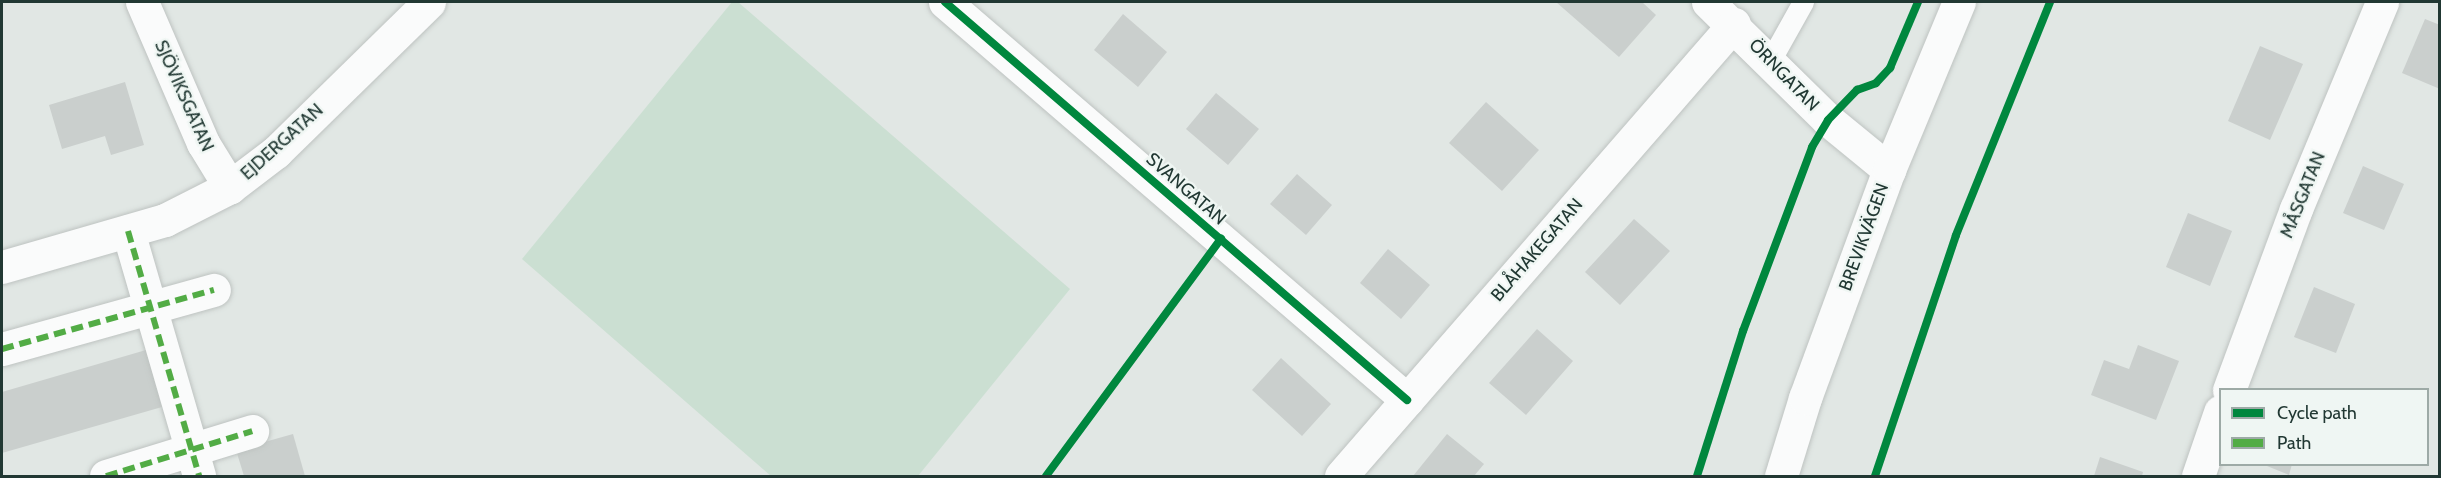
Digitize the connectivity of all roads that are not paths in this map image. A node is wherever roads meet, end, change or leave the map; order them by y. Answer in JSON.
{"nodes":[{"id":1,"x":142,"y":2,"type":"edge"},
{"id":2,"x":429,"y":2,"type":"edge"},
{"id":3,"x":945,"y":2,"type":"edge"},
{"id":4,"x":1708,"y":2,"type":"edge"},
{"id":5,"x":1803,"y":2,"type":"edge"},
{"id":6,"x":1959,"y":2,"type":"edge"},
{"id":7,"x":2382,"y":2,"type":"edge"},
{"id":8,"x":1734,"y":24,"type":"junction"},
{"id":9,"x":1770,"y":61,"type":"junction"},
{"id":10,"x":1889,"y":170,"type":"junction"},
{"id":11,"x":230,"y":188,"type":"junction"},
{"id":12,"x":128,"y":231,"type":"junction"},
{"id":13,"x":2,"y":267,"type":"edge"},
{"id":14,"x":214,"y":290,"type":"dead end"},
{"id":15,"x":150,"y":307,"type":"junction"},
{"id":16,"x":2,"y":349,"type":"edge"},
{"id":17,"x":2230,"y":388,"type":"edge"},
{"id":18,"x":1407,"y":400,"type":"junction"},
{"id":19,"x":2219,"y":415,"type":"edge"},
{"id":20,"x":252,"y":431,"type":"dead end"},
{"id":21,"x":195,"y":463,"type":"edge"},
{"id":22,"x":106,"y":477,"type":"edge"},
{"id":23,"x":1341,"y":477,"type":"edge"},
{"id":24,"x":1781,"y":477,"type":"edge"},
{"id":25,"x":2198,"y":477,"type":"edge"}],
"edges":[{"from":1,"to":11,"type":"street","name":"SJÖVIKSGATAN"},
{"from":2,"to":11,"type":"street","name":"EJDERGATAN"},
{"from":3,"to":18,"type":"street","name":"SVANGATAN"},
{"from":4,"to":8,"type":"street","name":"ÖRNGATAN"},
{"from":5,"to":9,"type":"lane"},
{"from":6,"to":10,"type":"street","name":"BREVIKVÄGEN"},
{"from":7,"to":17,"type":"street","name":"MÅSGATAN"},
{"from":8,"to":9,"type":"street","name":"ÖRNGATAN"},
{"from":8,"to":18,"type":"street","name":"BLÅHAKEGATAN"},
{"from":9,"to":10,"type":"street","name":"ÖRNGATAN"},
{"from":10,"to":24,"type":"street","name":"BREVIKVÄGEN"},
{"from":11,"to":12,"type":"street","name":"EJDERGATAN"},
{"from":12,"to":13,"type":"street","name":"EJDERGATAN"},
{"from":12,"to":15,"type":"street"},
{"from":14,"to":15,"type":"street"},
{"from":15,"to":16,"type":"street"},
{"from":15,"to":21,"type":"street"},
{"from":18,"to":23,"type":"street","name":"BLÅHAKEGATAN"},
{"from":19,"to":25,"type":"street"},
{"from":20,"to":21,"type":"street"},
{"from":21,"to":22,"type":"street"}]}
